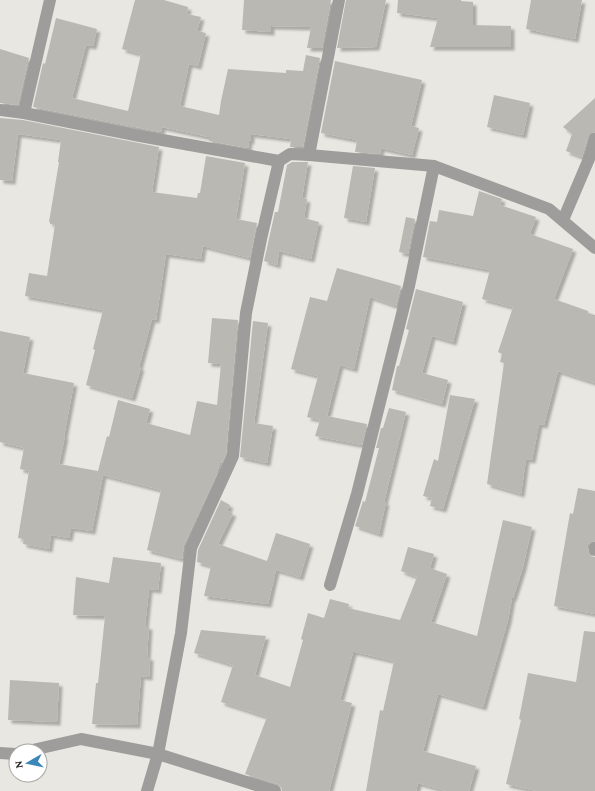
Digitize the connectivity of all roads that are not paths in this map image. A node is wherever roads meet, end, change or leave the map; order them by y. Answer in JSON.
{"nodes":[{"id":1,"x":50,"y":0,"type":"edge"},
{"id":2,"x":339,"y":0,"type":"edge"},
{"id":3,"x":0,"y":110,"type":"edge"},
{"id":4,"x":24,"y":113,"type":"junction"},
{"id":5,"x":595,"y":139,"type":"edge"},
{"id":6,"x":309,"y":155,"type":"junction"},
{"id":7,"x":279,"y":161,"type":"junction"},
{"id":8,"x":434,"y":166,"type":"junction"},
{"id":9,"x":563,"y":220,"type":"junction"},
{"id":10,"x":595,"y":248,"type":"edge"},
{"id":11,"x":330,"y":585,"type":"dead end"},
{"id":12,"x":48,"y":747,"type":"edge"},
{"id":13,"x":158,"y":754,"type":"junction"},
{"id":14,"x":248,"y":787,"type":"edge"},
{"id":15,"x":147,"y":791,"type":"edge"},
{"id":16,"x":275,"y":791,"type":"edge"}],
"edges":[{"from":1,"to":4,"type":"street"},
{"from":2,"to":6,"type":"street"},
{"from":3,"to":4,"type":"street"},
{"from":4,"to":7,"type":"street"},
{"from":5,"to":9,"type":"street"},
{"from":6,"to":7,"type":"street"},
{"from":6,"to":8,"type":"street"},
{"from":7,"to":13,"type":"street"},
{"from":8,"to":9,"type":"street"},
{"from":8,"to":11,"type":"street"},
{"from":9,"to":10,"type":"street"},
{"from":12,"to":13,"type":"street"},
{"from":13,"to":14,"type":"street"},
{"from":13,"to":15,"type":"street"},
{"from":14,"to":16,"type":"street"}]}
